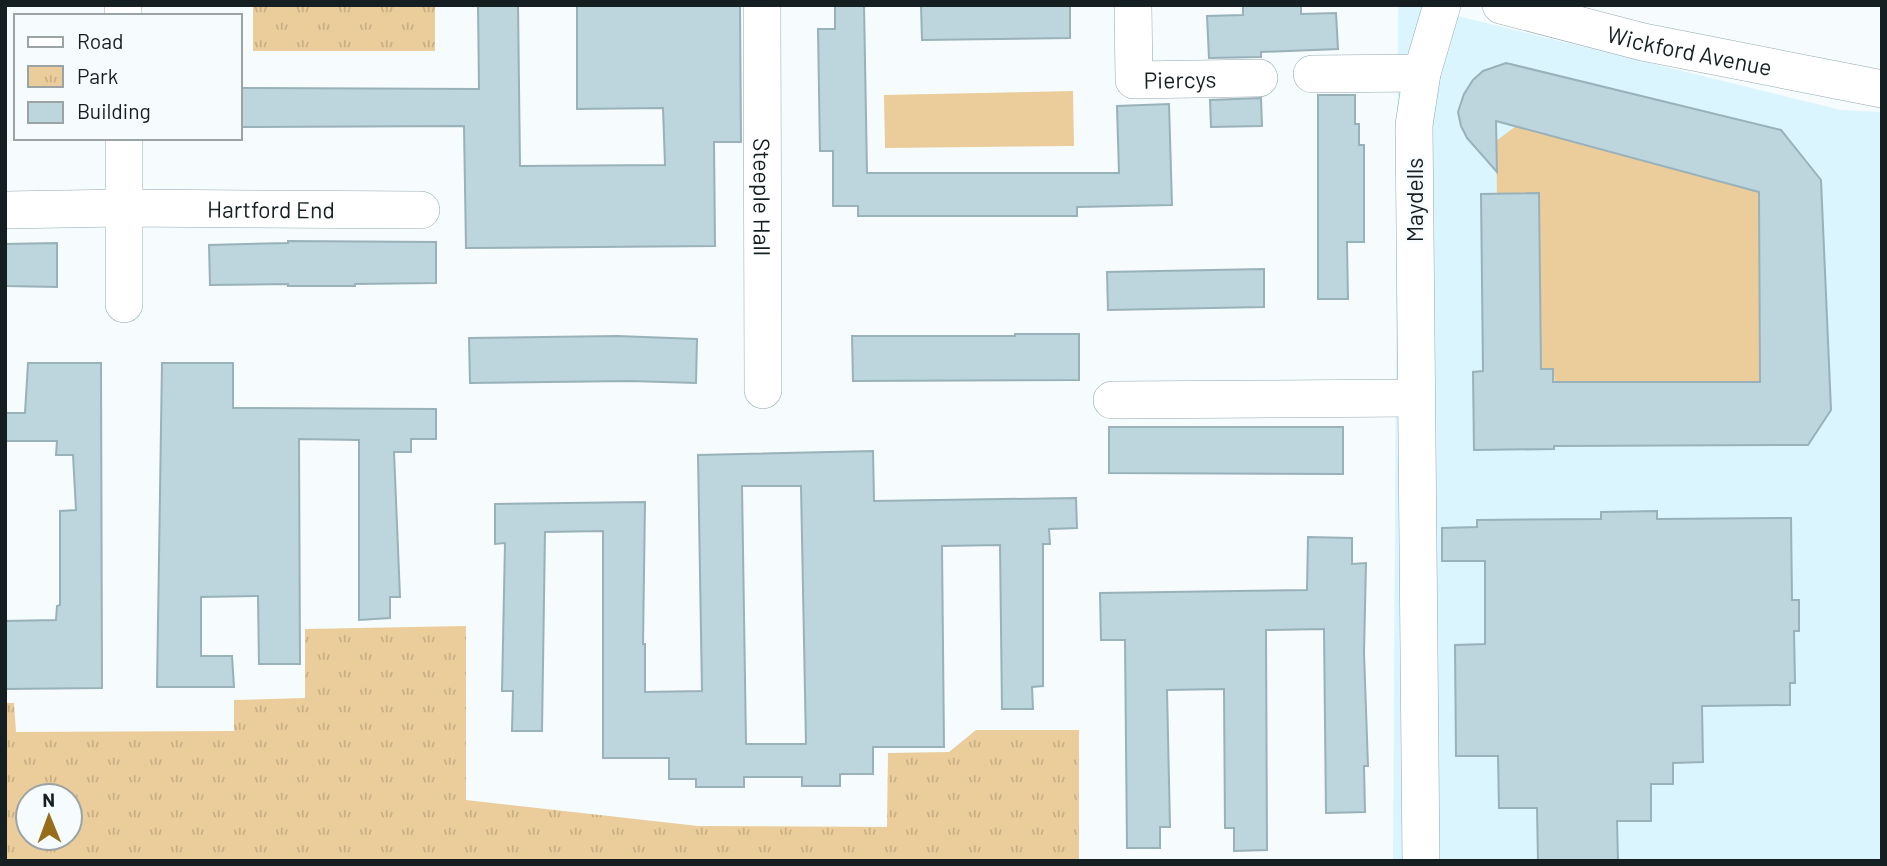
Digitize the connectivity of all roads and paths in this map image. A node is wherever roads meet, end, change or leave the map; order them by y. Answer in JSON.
{"nodes":[{"id":1,"x":762,"y":5,"type":"edge"},
{"id":2,"x":1133,"y":5,"type":"edge"},
{"id":3,"x":1442,"y":5,"type":"edge"},
{"id":4,"x":1501,"y":5,"type":"edge"},
{"id":5,"x":1422,"y":73,"type":"junction"},
{"id":6,"x":1312,"y":74,"type":"dead end"},
{"id":7,"x":1259,"y":78,"type":"dead end"},
{"id":8,"x":1882,"y":89,"type":"edge"},
{"id":9,"x":124,"y":140,"type":"edge"},
{"id":10,"x":122,"y":208,"type":"junction"},
{"id":11,"x":5,"y":210,"type":"edge"},
{"id":12,"x":421,"y":210,"type":"dead end"},
{"id":13,"x":124,"y":304,"type":"dead end"},
{"id":14,"x":763,"y":390,"type":"dead end"},
{"id":15,"x":1415,"y":398,"type":"junction"},
{"id":16,"x":1112,"y":400,"type":"dead end"},
{"id":17,"x":1421,"y":861,"type":"edge"}],
"edges":[{"from":1,"to":14,"type":"street","name":"Steeple Hall"},
{"from":2,"to":7,"type":"street","name":"Piercys"},
{"from":3,"to":5,"type":"street","name":"Maydells"},
{"from":4,"to":8,"type":"street","name":"Wickford Avenue"},
{"from":5,"to":6,"type":"street"},
{"from":5,"to":15,"type":"street","name":"Maydells"},
{"from":9,"to":10,"type":"street"},
{"from":10,"to":11,"type":"street","name":"Hartford End"},
{"from":10,"to":12,"type":"street","name":"Hartford End"},
{"from":10,"to":13,"type":"street"},
{"from":15,"to":16,"type":"street"},
{"from":15,"to":17,"type":"street","name":"Maydells"}]}
